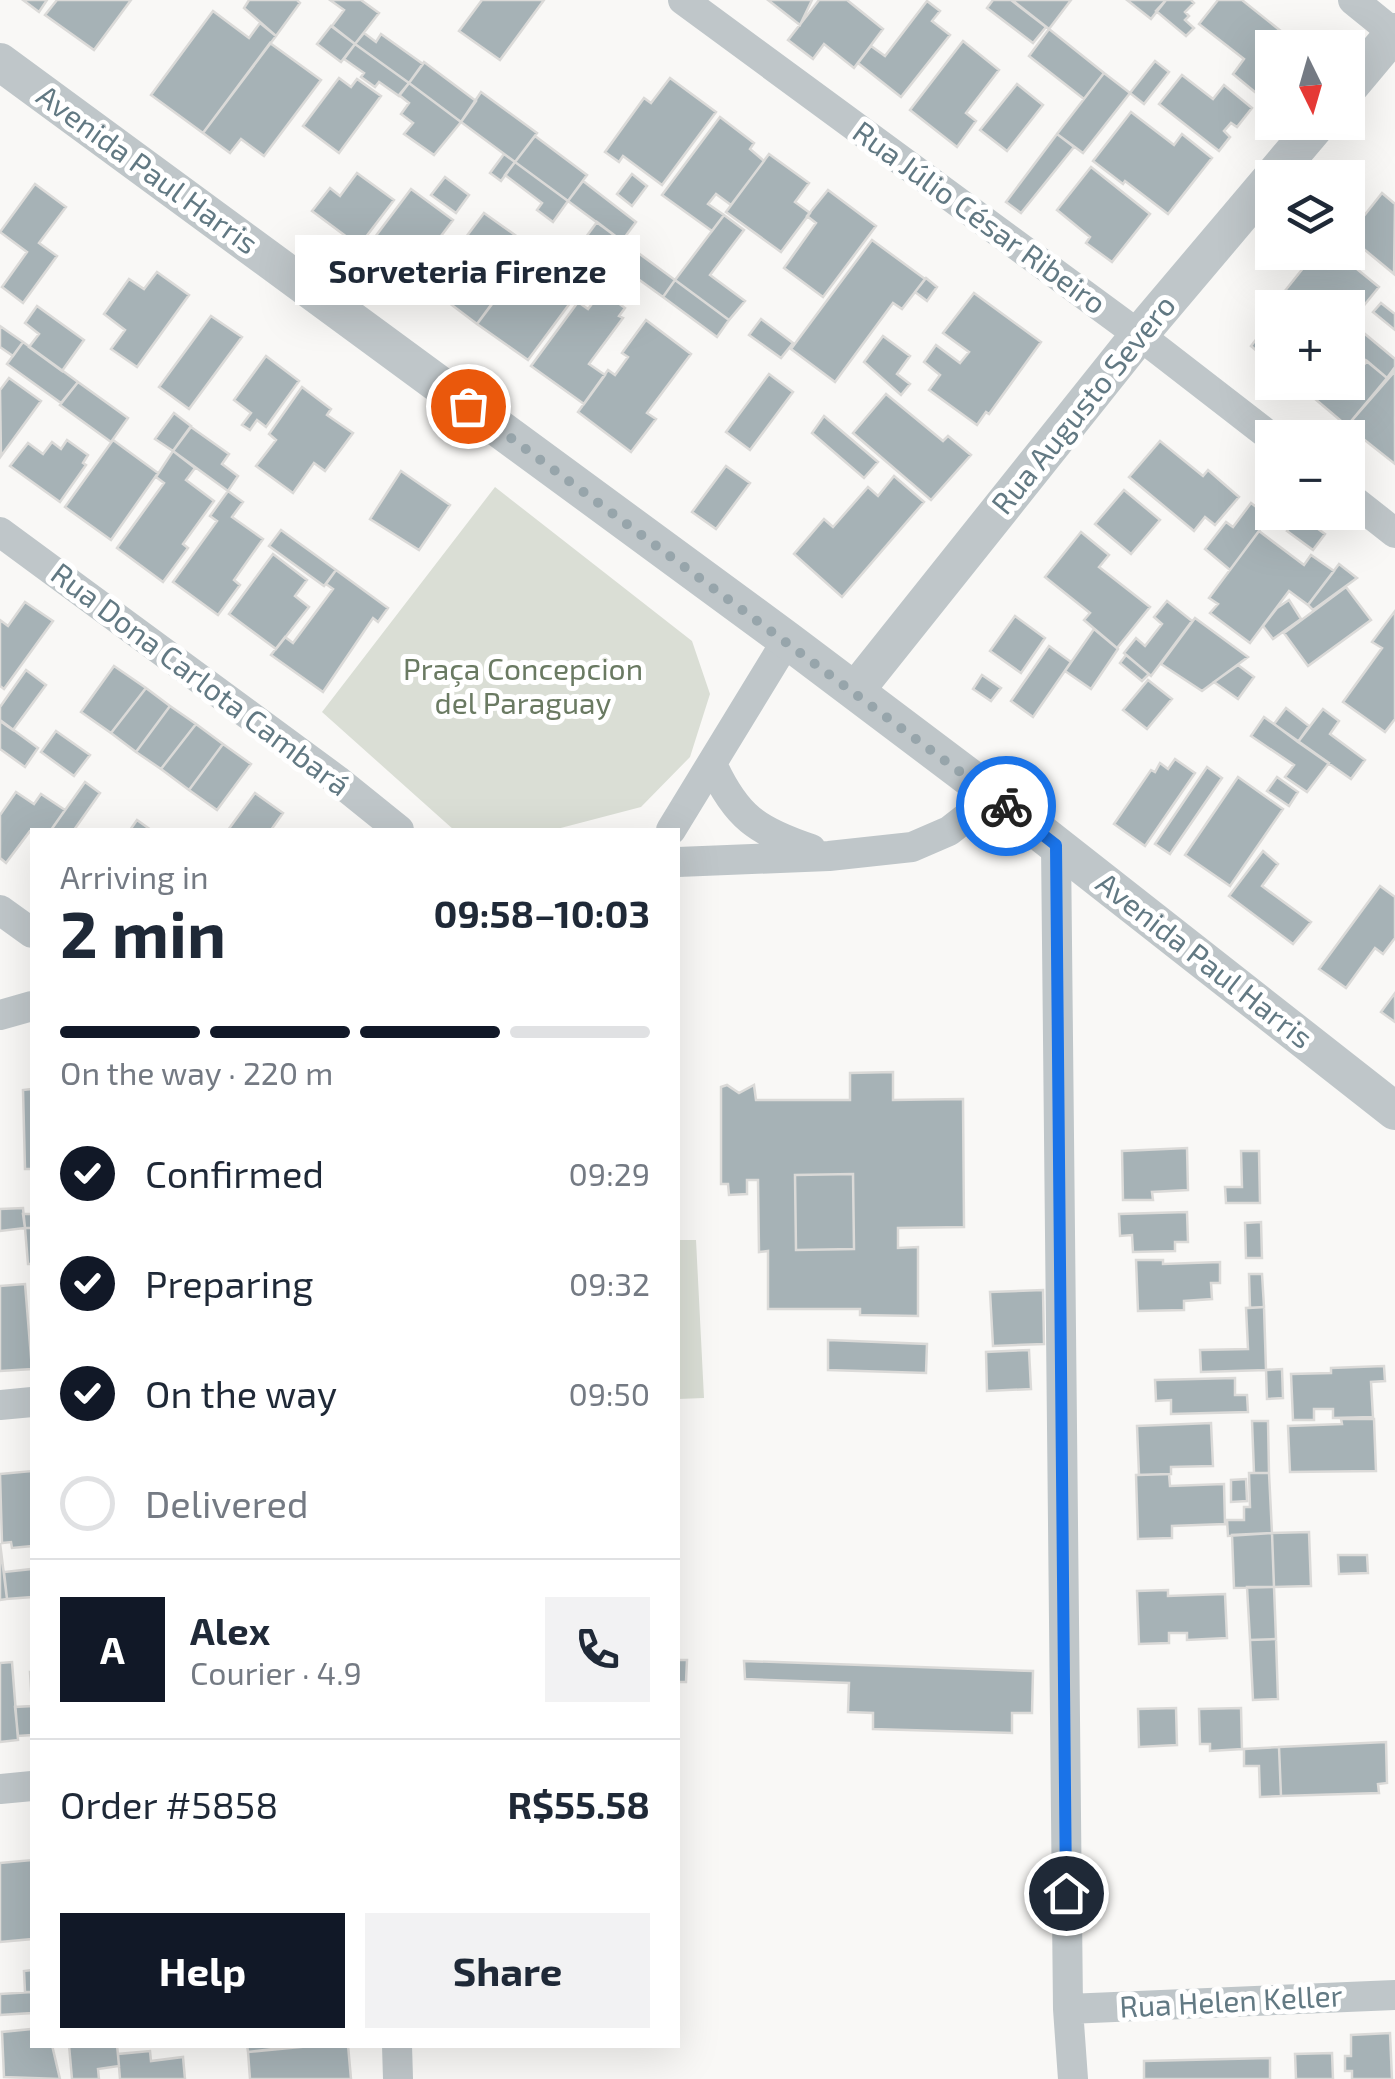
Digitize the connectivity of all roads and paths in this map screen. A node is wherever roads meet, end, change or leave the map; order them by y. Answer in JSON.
{"nodes":[{"id":1,"x":683,"y":0,"type":"edge"},
{"id":2,"x":1353,"y":0,"type":"edge"},
{"id":3,"x":1395,"y":33,"type":"edge"},
{"id":4,"x":0,"y":62,"type":"edge"},
{"id":5,"x":1365,"y":68,"type":"edge"},
{"id":6,"x":1304,"y":140,"type":"edge"},
{"id":7,"x":1139,"y":335,"type":"junction"},
{"id":8,"x":1255,"y":425,"type":"edge"},
{"id":9,"x":1365,"y":509,"type":"edge"},
{"id":10,"x":0,"y":532,"type":"edge"},
{"id":11,"x":1395,"y":533,"type":"edge"},
{"id":12,"x":787,"y":640,"type":"junction"},
{"id":13,"x":855,"y":691,"type":"junction"},
{"id":14,"x":712,"y":764,"type":"junction"},
{"id":15,"x":994,"y":796,"type":"junction"},
{"id":16,"x":396,"y":828,"type":"edge"},
{"id":17,"x":673,"y":828,"type":"edge"},
{"id":18,"x":1056,"y":845,"type":"junction"},
{"id":19,"x":829,"y":856,"type":"junction"},
{"id":20,"x":680,"y":862,"type":"edge"},
{"id":21,"x":0,"y":910,"type":"edge"},
{"id":22,"x":30,"y":932,"type":"edge"},
{"id":23,"x":30,"y":1006,"type":"edge"},
{"id":24,"x":0,"y":1014,"type":"edge"},
{"id":25,"x":1395,"y":1111,"type":"edge"},
{"id":26,"x":30,"y":1402,"type":"edge"},
{"id":27,"x":0,"y":1404,"type":"edge"},
{"id":28,"x":30,"y":1786,"type":"edge"},
{"id":29,"x":0,"y":1788,"type":"edge"},
{"id":30,"x":1395,"y":1994,"type":"edge"},
{"id":31,"x":1068,"y":2009,"type":"junction"},
{"id":32,"x":397,"y":2048,"type":"edge"},
{"id":33,"x":398,"y":2079,"type":"edge"},
{"id":34,"x":1073,"y":2079,"type":"edge"}],
"edges":[{"from":1,"to":7,"type":"street","name":"Rua Júlio César Ribeiro"},
{"from":2,"to":3,"type":"street"},
{"from":3,"to":5,"type":"street"},
{"from":4,"to":12,"type":"street","name":"Avenida Paul Harris"},
{"from":6,"to":7,"type":"street","name":"Rua Augusto Severo"},
{"from":7,"to":8,"type":"street","name":"Rua Júlio César Ribeiro"},
{"from":7,"to":13,"type":"street","name":"Rua Augusto Severo"},
{"from":9,"to":11,"type":"street"},
{"from":10,"to":16,"type":"street","name":"Rua Dona Carlota Cambará"},
{"from":12,"to":13,"type":"street","name":"Avenida Paul Harris"},
{"from":12,"to":14,"type":"street"},
{"from":13,"to":15,"type":"street","name":"Avenida Paul Harris"},
{"from":14,"to":17,"type":"street"},
{"from":14,"to":19,"type":"street"},
{"from":15,"to":18,"type":"street","name":"Avenida Paul Harris"},
{"from":15,"to":19,"type":"street"},
{"from":18,"to":25,"type":"street","name":"Avenida Paul Harris"},
{"from":18,"to":31,"type":"street"},
{"from":19,"to":20,"type":"street"},
{"from":21,"to":22,"type":"street"},
{"from":23,"to":24,"type":"street"},
{"from":26,"to":27,"type":"street"},
{"from":28,"to":29,"type":"street"},
{"from":30,"to":31,"type":"street","name":"Rua Helen Keller"},
{"from":31,"to":34,"type":"street"},
{"from":32,"to":33,"type":"street"}]}
